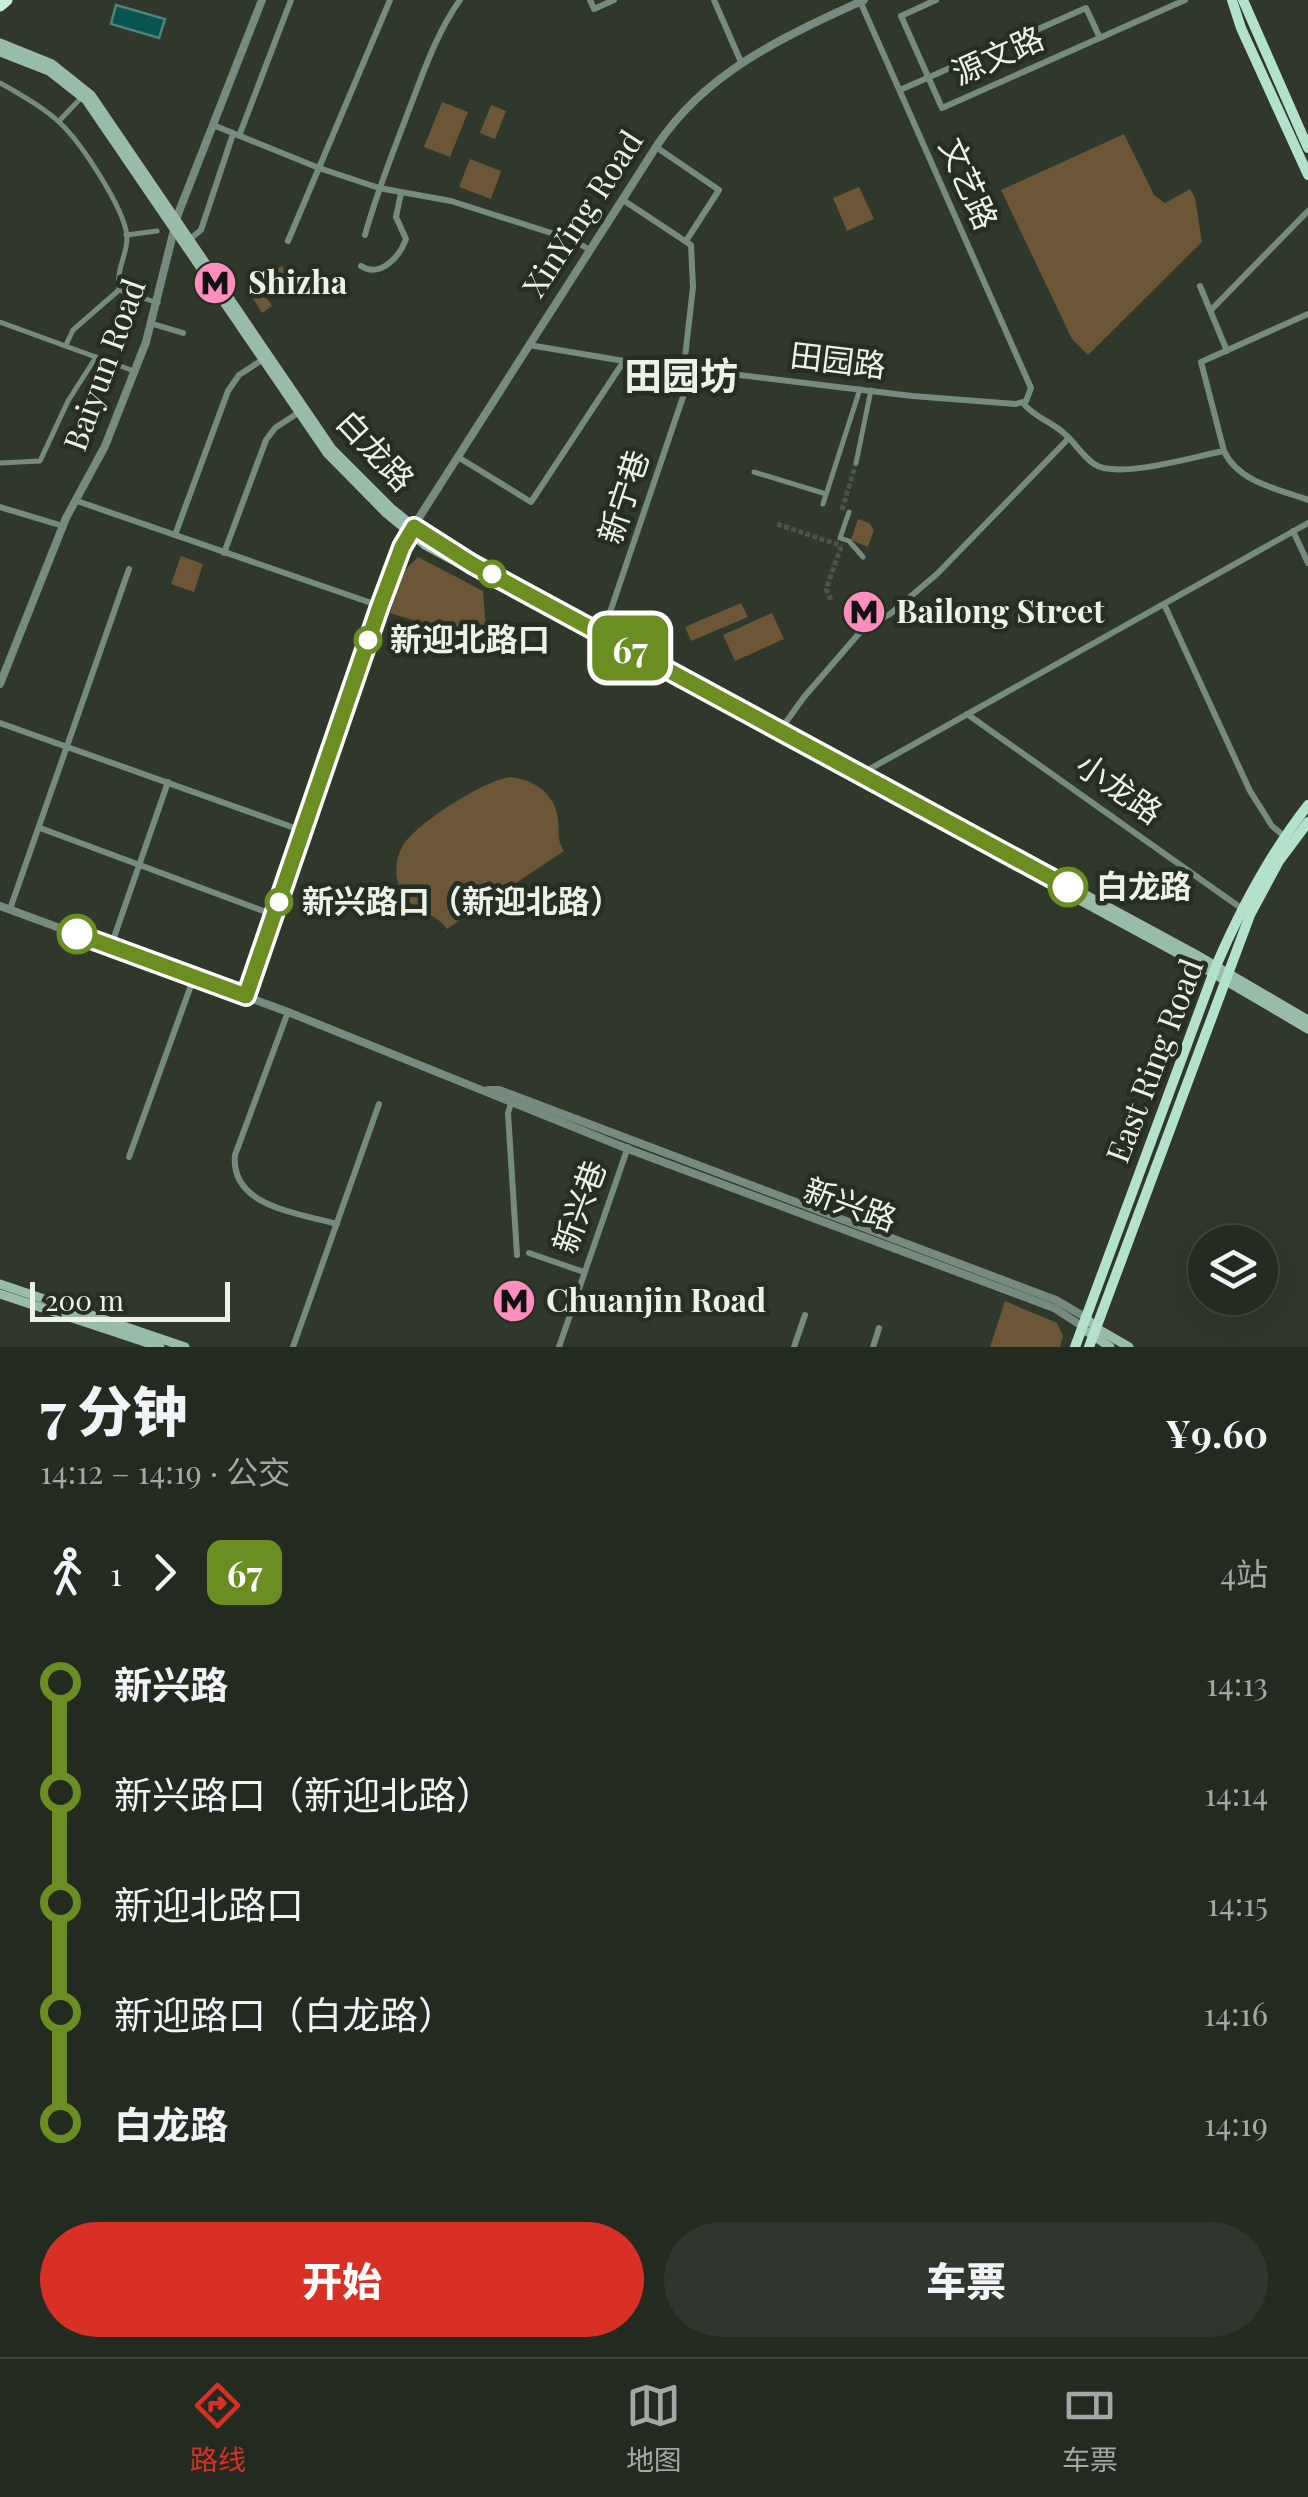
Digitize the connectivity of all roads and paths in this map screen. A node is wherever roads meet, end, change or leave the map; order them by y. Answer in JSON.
{"nodes":[{"id":1,"x":7,"y":0,"type":"edge"},
{"id":2,"x":262,"y":0,"type":"edge"},
{"id":3,"x":291,"y":0,"type":"edge"},
{"id":4,"x":390,"y":0,"type":"edge"},
{"id":5,"x":460,"y":0,"type":"edge"},
{"id":6,"x":590,"y":0,"type":"edge"},
{"id":7,"x":614,"y":0,"type":"edge"},
{"id":8,"x":714,"y":0,"type":"edge"},
{"id":9,"x":936,"y":0,"type":"edge"},
{"id":10,"x":1185,"y":0,"type":"edge"},
{"id":11,"x":861,"y":1,"type":"edge"},
{"id":12,"x":1242,"y":1,"type":"edge"},
{"id":13,"x":0,"y":6,"type":"edge"},
{"id":14,"x":1100,"y":38,"type":"junction"},
{"id":15,"x":0,"y":44,"type":"edge"},
{"id":16,"x":0,"y":52,"type":"edge"},
{"id":17,"x":741,"y":62,"type":"junction"},
{"id":18,"x":928,"y":78,"type":"junction"},
{"id":19,"x":0,"y":84,"type":"edge"},
{"id":20,"x":900,"y":90,"type":"junction"},
{"id":21,"x":82,"y":97,"type":"junction"},
{"id":22,"x":59,"y":122,"type":"junction"},
{"id":23,"x":213,"y":126,"type":"junction"},
{"id":24,"x":236,"y":135,"type":"junction"},
{"id":25,"x":656,"y":148,"type":"junction"},
{"id":26,"x":1308,"y":148,"type":"edge"},
{"id":27,"x":320,"y":168,"type":"junction"},
{"id":28,"x":1308,"y":174,"type":"edge"},
{"id":29,"x":379,"y":188,"type":"junction"},
{"id":30,"x":401,"y":193,"type":"junction"},
{"id":31,"x":623,"y":200,"type":"junction"},
{"id":32,"x":1308,"y":211,"type":"edge"},
{"id":33,"x":176,"y":224,"type":"junction"},
{"id":34,"x":157,"y":231,"type":"dead end"},
{"id":35,"x":126,"y":235,"type":"junction"},
{"id":36,"x":365,"y":235,"type":"dead end"},
{"id":37,"x":190,"y":238,"type":"junction"},
{"id":38,"x":288,"y":241,"type":"dead end"},
{"id":39,"x":686,"y":241,"type":"junction"},
{"id":40,"x":590,"y":250,"type":"junction"},
{"id":41,"x":361,"y":266,"type":"dead end"},
{"id":42,"x":1200,"y":286,"type":"dead end"},
{"id":43,"x":118,"y":290,"type":"junction"},
{"id":44,"x":158,"y":303,"type":"junction"},
{"id":45,"x":1212,"y":310,"type":"junction"},
{"id":46,"x":1308,"y":314,"type":"edge"},
{"id":47,"x":0,"y":322,"type":"edge"},
{"id":48,"x":153,"y":324,"type":"junction"},
{"id":49,"x":183,"y":333,"type":"dead end"},
{"id":50,"x":66,"y":345,"type":"junction"},
{"id":51,"x":528,"y":345,"type":"junction"},
{"id":52,"x":1228,"y":350,"type":"junction"},
{"id":53,"x":96,"y":356,"type":"junction"},
{"id":54,"x":262,"y":360,"type":"junction"},
{"id":55,"x":624,"y":361,"type":"junction"},
{"id":56,"x":687,"y":366,"type":"junction"},
{"id":57,"x":134,"y":371,"type":"junction"},
{"id":58,"x":860,"y":389,"type":"junction"},
{"id":59,"x":871,"y":390,"type":"junction"},
{"id":60,"x":1023,"y":402,"type":"junction"},
{"id":61,"x":298,"y":412,"type":"junction"},
{"id":62,"x":1069,"y":438,"type":"junction"},
{"id":63,"x":1224,"y":450,"type":"junction"},
{"id":64,"x":458,"y":457,"type":"junction"},
{"id":65,"x":0,"y":463,"type":"edge"},
{"id":66,"x":856,"y":463,"type":"tunnel mouth"},
{"id":67,"x":754,"y":472,"type":"dead end"},
{"id":68,"x":826,"y":494,"type":"junction"},
{"id":69,"x":1308,"y":500,"type":"edge"},
{"id":70,"x":77,"y":501,"type":"junction"},
{"id":71,"x":823,"y":504,"type":"dead end"},
{"id":72,"x":0,"y":507,"type":"edge"},
{"id":73,"x":848,"y":512,"type":"tunnel mouth"},
{"id":74,"x":1308,"y":523,"type":"edge"},
{"id":75,"x":62,"y":526,"type":"junction"},
{"id":76,"x":411,"y":530,"type":"junction"},
{"id":77,"x":1292,"y":532,"type":"junction"},
{"id":78,"x":175,"y":535,"type":"junction"},
{"id":79,"x":224,"y":553,"type":"junction"},
{"id":80,"x":863,"y":557,"type":"dead end"},
{"id":81,"x":1308,"y":563,"type":"edge"},
{"id":82,"x":129,"y":569,"type":"dead end"},
{"id":83,"x":1164,"y":604,"type":"junction"},
{"id":84,"x":380,"y":606,"type":"junction"},
{"id":85,"x":601,"y":637,"type":"junction"},
{"id":86,"x":0,"y":684,"type":"edge"},
{"id":87,"x":967,"y":714,"type":"junction"},
{"id":88,"x":0,"y":723,"type":"edge"},
{"id":89,"x":781,"y":730,"type":"junction"},
{"id":90,"x":68,"y":748,"type":"junction"},
{"id":91,"x":857,"y":776,"type":"junction"},
{"id":92,"x":168,"y":782,"type":"junction"},
{"id":93,"x":1308,"y":805,"type":"edge"},
{"id":94,"x":1308,"y":822,"type":"edge"},
{"id":95,"x":40,"y":828,"type":"junction"},
{"id":96,"x":303,"y":832,"type":"junction"},
{"id":97,"x":1284,"y":836,"type":"junction"},
{"id":98,"x":140,"y":866,"type":"junction"},
{"id":99,"x":5,"y":907,"type":"edge"},
{"id":100,"x":1241,"y":908,"type":"junction"},
{"id":101,"x":274,"y":915,"type":"junction"},
{"id":102,"x":111,"y":946,"type":"junction"},
{"id":103,"x":1220,"y":972,"type":"junction"},
{"id":104,"x":194,"y":977,"type":"junction"},
{"id":105,"x":246,"y":996,"type":"junction"},
{"id":106,"x":288,"y":1012,"type":"junction"},
{"id":107,"x":1308,"y":1020,"type":"edge"},
{"id":108,"x":1308,"y":1029,"type":"edge"},
{"id":109,"x":488,"y":1090,"type":"junction"},
{"id":110,"x":512,"y":1103,"type":"junction"},
{"id":111,"x":379,"y":1104,"type":"dead end"},
{"id":112,"x":629,"y":1145,"type":"junction"},
{"id":113,"x":129,"y":1157,"type":"dead end"},
{"id":114,"x":336,"y":1224,"type":"junction"},
{"id":115,"x":529,"y":1253,"type":"dead end"},
{"id":116,"x":517,"y":1256,"type":"dead end"},
{"id":117,"x":584,"y":1272,"type":"junction"},
{"id":118,"x":0,"y":1284,"type":"edge"},
{"id":119,"x":0,"y":1294,"type":"edge"},
{"id":120,"x":805,"y":1314,"type":"dead end"},
{"id":121,"x":1084,"y":1322,"type":"junction"},
{"id":122,"x":878,"y":1328,"type":"dead end"},
{"id":123,"x":1093,"y":1337,"type":"edge"},
{"id":124,"x":160,"y":1347,"type":"edge"},
{"id":125,"x":186,"y":1347,"type":"edge"},
{"id":126,"x":293,"y":1347,"type":"edge"},
{"id":127,"x":559,"y":1347,"type":"edge"},
{"id":128,"x":794,"y":1347,"type":"edge"},
{"id":129,"x":873,"y":1347,"type":"edge"},
{"id":130,"x":1075,"y":1347,"type":"edge"},
{"id":131,"x":1110,"y":1347,"type":"edge"},
{"id":132,"x":1130,"y":1347,"type":"edge"}],
"edges":[{"from":1,"to":13,"type":"highway"},
{"from":2,"to":23,"type":"street","name":"Baiyun Road"},
{"from":3,"to":24,"type":"street"},
{"from":4,"to":27,"type":"street"},
{"from":5,"to":29,"type":"street"},
{"from":6,"to":7,"type":"street"},
{"from":8,"to":17,"type":"street"},
{"from":9,"to":18,"type":"street"},
{"from":10,"to":14,"type":"street","name":"源文路"},
{"from":11,"to":17,"type":"street","name":"XinYing Road"},
{"from":11,"to":20,"type":"street","name":"文艺路"},
{"from":12,"to":26,"type":"main road"},
{"from":12,"to":28,"type":"main road"},
{"from":14,"to":18,"type":"street"},
{"from":14,"to":18,"type":"street","name":"源文路"},
{"from":15,"to":33,"type":"main road","name":"白龙路"},
{"from":16,"to":21,"type":"main road","name":"白龙路"},
{"from":17,"to":25,"type":"street","name":"XinYing Road"},
{"from":18,"to":20,"type":"street"},
{"from":19,"to":22,"type":"street"},
{"from":20,"to":60,"type":"street","name":"文艺路"},
{"from":21,"to":22,"type":"street"},
{"from":21,"to":33,"type":"main road","name":"白龙路"},
{"from":22,"to":35,"type":"street"},
{"from":23,"to":24,"type":"street"},
{"from":23,"to":33,"type":"street","name":"Baiyun Road"},
{"from":24,"to":27,"type":"street"},
{"from":24,"to":37,"type":"street"},
{"from":25,"to":31,"type":"street","name":"XinYing Road"},
{"from":25,"to":39,"type":"street"},
{"from":27,"to":29,"type":"street"},
{"from":27,"to":38,"type":"street"},
{"from":29,"to":30,"type":"street"},
{"from":29,"to":36,"type":"street"},
{"from":30,"to":40,"type":"street"},
{"from":30,"to":41,"type":"street"},
{"from":31,"to":39,"type":"street"},
{"from":31,"to":40,"type":"street","name":"XinYing Road"},
{"from":32,"to":45,"type":"street"},
{"from":33,"to":37,"type":"main road","name":"白龙路"},
{"from":33,"to":44,"type":"street","name":"Baiyun Road"},
{"from":33,"to":54,"type":"main road","name":"白龙路"},
{"from":34,"to":35,"type":"street"},
{"from":35,"to":43,"type":"street"},
{"from":37,"to":76,"type":"main road","name":"白龙路"},
{"from":39,"to":56,"type":"street","name":"新宁巷"},
{"from":40,"to":51,"type":"street","name":"XinYing Road"},
{"from":42,"to":45,"type":"street"},
{"from":43,"to":44,"type":"street"},
{"from":43,"to":50,"type":"street"},
{"from":44,"to":48,"type":"street","name":"Baiyun Road"},
{"from":45,"to":52,"type":"street"},
{"from":46,"to":52,"type":"street"},
{"from":47,"to":50,"type":"street"},
{"from":48,"to":49,"type":"street"},
{"from":48,"to":57,"type":"street","name":"Baiyun Road"},
{"from":50,"to":53,"type":"street"},
{"from":51,"to":55,"type":"street","name":"田园路"},
{"from":51,"to":64,"type":"street","name":"XinYing Road"},
{"from":52,"to":63,"type":"street"},
{"from":53,"to":57,"type":"street"},
{"from":53,"to":65,"type":"street"},
{"from":54,"to":61,"type":"main road","name":"白龙路"},
{"from":54,"to":78,"type":"street"},
{"from":55,"to":56,"type":"street","name":"田园路"},
{"from":55,"to":64,"type":"street"},
{"from":56,"to":58,"type":"street","name":"田园路"},
{"from":56,"to":85,"type":"street","name":"新宁巷"},
{"from":57,"to":70,"type":"street","name":"Baiyun Road"},
{"from":58,"to":59,"type":"street","name":"田园路"},
{"from":58,"to":68,"type":"street"},
{"from":59,"to":60,"type":"street","name":"田园路"},
{"from":59,"to":66,"type":"street"},
{"from":60,"to":62,"type":"street"},
{"from":61,"to":76,"type":"main road","name":"白龙路"},
{"from":61,"to":79,"type":"street"},
{"from":62,"to":63,"type":"street"},
{"from":62,"to":89,"type":"street"},
{"from":63,"to":69,"type":"street"},
{"from":64,"to":76,"type":"street","name":"XinYing Road"},
{"from":67,"to":68,"type":"street"},
{"from":68,"to":71,"type":"street"},
{"from":70,"to":75,"type":"street","name":"Baiyun Road"},
{"from":70,"to":78,"type":"street"},
{"from":72,"to":75,"type":"street"},
{"from":73,"to":80,"type":"street"},
{"from":74,"to":77,"type":"street"},
{"from":75,"to":86,"type":"street","name":"Baiyun Road"},
{"from":76,"to":84,"type":"street"},
{"from":76,"to":85,"type":"main road","name":"白龙路"},
{"from":77,"to":81,"type":"street"},
{"from":77,"to":83,"type":"street"},
{"from":78,"to":79,"type":"street"},
{"from":79,"to":84,"type":"street"},
{"from":82,"to":90,"type":"street"},
{"from":83,"to":87,"type":"street"},
{"from":83,"to":97,"type":"street"},
{"from":84,"to":96,"type":"street"},
{"from":85,"to":89,"type":"main road","name":"白龙路"},
{"from":85,"to":91,"type":"main road","name":"白龙路"},
{"from":87,"to":91,"type":"street"},
{"from":87,"to":100,"type":"street","name":"小龙路"},
{"from":88,"to":90,"type":"street"},
{"from":89,"to":91,"type":"main road","name":"白龙路"},
{"from":90,"to":92,"type":"street"},
{"from":90,"to":95,"type":"street"},
{"from":91,"to":103,"type":"main road","name":"白龙路"},
{"from":92,"to":96,"type":"street"},
{"from":92,"to":98,"type":"street"},
{"from":93,"to":97,"type":"main road","name":"East Ring Road"},
{"from":94,"to":103,"type":"main road","name":"East Ring Road"},
{"from":95,"to":98,"type":"street"},
{"from":95,"to":99,"type":"street"},
{"from":96,"to":101,"type":"street"},
{"from":97,"to":100,"type":"main road","name":"East Ring Road"},
{"from":98,"to":101,"type":"street"},
{"from":98,"to":102,"type":"street"},
{"from":99,"to":102,"type":"street","name":"新兴路"},
{"from":100,"to":103,"type":"main road","name":"East Ring Road"},
{"from":101,"to":105,"type":"street"},
{"from":102,"to":104,"type":"street","name":"新兴路"},
{"from":103,"to":107,"type":"main road","name":"白龙路"},
{"from":103,"to":108,"type":"main road","name":"白龙路"},
{"from":103,"to":121,"type":"main road","name":"East Ring Road"},
{"from":103,"to":123,"type":"main road","name":"East Ring Road"},
{"from":104,"to":105,"type":"street","name":"新兴路"},
{"from":104,"to":113,"type":"street"},
{"from":105,"to":106,"type":"street","name":"新兴路"},
{"from":106,"to":109,"type":"street","name":"新兴路"},
{"from":106,"to":114,"type":"street"},
{"from":109,"to":110,"type":"street","name":"新兴路"},
{"from":109,"to":112,"type":"street","name":"新兴路"},
{"from":110,"to":112,"type":"street","name":"新兴路"},
{"from":110,"to":116,"type":"street"},
{"from":111,"to":114,"type":"street"},
{"from":112,"to":117,"type":"street","name":"新兴巷"},
{"from":112,"to":121,"type":"street","name":"新兴路"},
{"from":114,"to":126,"type":"street"},
{"from":115,"to":117,"type":"street"},
{"from":117,"to":127,"type":"street","name":"新兴巷"},
{"from":118,"to":125,"type":"main road"},
{"from":119,"to":124,"type":"main road"},
{"from":120,"to":128,"type":"street"},
{"from":121,"to":123,"type":"main road"},
{"from":121,"to":130,"type":"main road","name":"East Ring Road"},
{"from":122,"to":129,"type":"street"},
{"from":123,"to":131,"type":"main road"},
{"from":123,"to":132,"type":"main road"}]}
